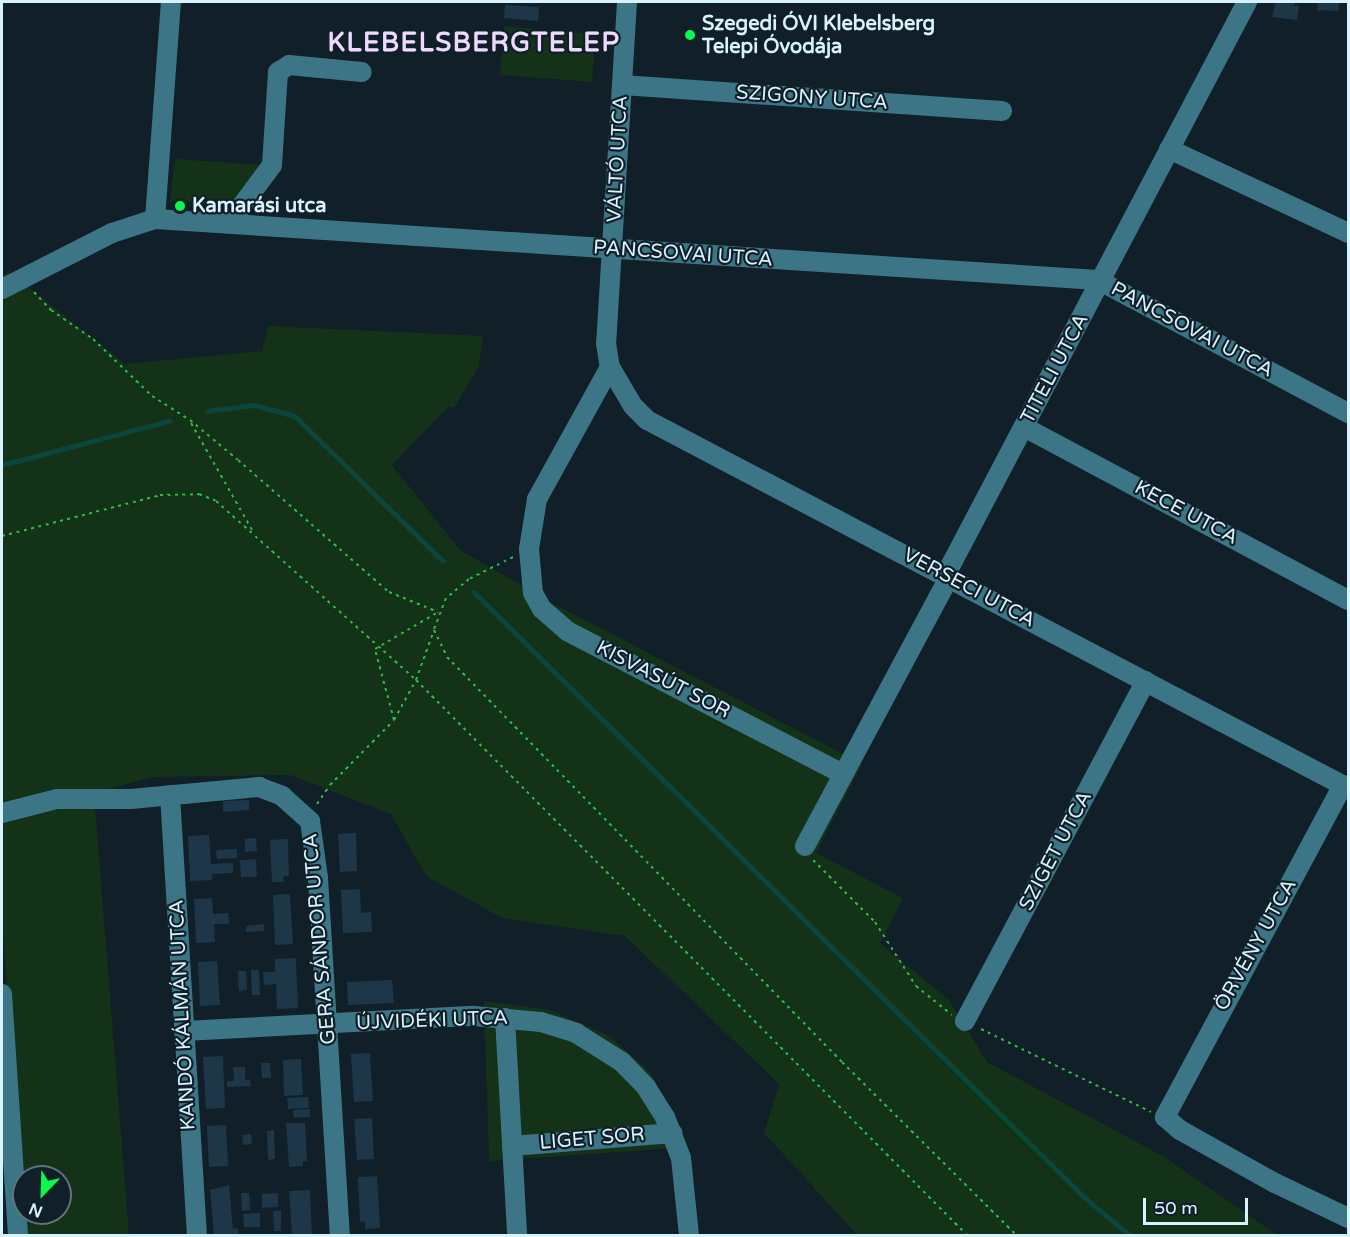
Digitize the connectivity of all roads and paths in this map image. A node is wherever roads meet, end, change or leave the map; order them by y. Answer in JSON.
{"nodes":[{"id":1,"x":171,"y":2,"type":"edge"},
{"id":2,"x":627,"y":2,"type":"edge"},
{"id":3,"x":1247,"y":2,"type":"edge"},
{"id":4,"x":362,"y":72,"type":"dead end"},
{"id":5,"x":622,"y":85,"type":"junction"},
{"id":6,"x":1002,"y":111,"type":"dead end"},
{"id":7,"x":1169,"y":149,"type":"junction"},
{"id":8,"x":155,"y":219,"type":"junction"},
{"id":9,"x":229,"y":223,"type":"junction"},
{"id":10,"x":1348,"y":233,"type":"edge"},
{"id":11,"x":613,"y":249,"type":"junction"},
{"id":12,"x":1098,"y":280,"type":"junction"},
{"id":13,"x":9,"y":282,"type":"edge"},
{"id":14,"x":610,"y":367,"type":"junction"},
{"id":15,"x":1348,"y":413,"type":"edge"},
{"id":16,"x":190,"y":420,"type":"junction"},
{"id":17,"x":1024,"y":427,"type":"junction"},
{"id":18,"x":254,"y":533,"type":"junction"},
{"id":19,"x":2,"y":536,"type":"edge"},
{"id":20,"x":529,"y":549,"type":"junction"},
{"id":21,"x":947,"y":577,"type":"junction"},
{"id":22,"x":1348,"y":600,"type":"edge"},
{"id":23,"x":438,"y":612,"type":"junction"},
{"id":24,"x":434,"y":630,"type":"junction"},
{"id":25,"x":381,"y":647,"type":"junction"},
{"id":26,"x":416,"y":680,"type":"junction"},
{"id":27,"x":1146,"y":681,"type":"junction"},
{"id":28,"x":394,"y":720,"type":"junction"},
{"id":29,"x":843,"y":774,"type":"junction"},
{"id":30,"x":1346,"y":787,"type":"edge"},
{"id":31,"x":170,"y":795,"type":"junction"},
{"id":32,"x":2,"y":813,"type":"edge"},
{"id":33,"x":310,"y":821,"type":"junction"},
{"id":34,"x":805,"y":846,"type":"dead end"},
{"id":35,"x":2,"y":994,"type":"edge"},
{"id":36,"x":504,"y":1018,"type":"junction"},
{"id":37,"x":965,"y":1022,"type":"dead end"},
{"id":38,"x":328,"y":1025,"type":"junction"},
{"id":39,"x":184,"y":1031,"type":"junction"},
{"id":40,"x":672,"y":1133,"type":"junction"},
{"id":41,"x":512,"y":1146,"type":"junction"},
{"id":42,"x":1348,"y":1218,"type":"edge"},
{"id":43,"x":18,"y":1236,"type":"edge"},
{"id":44,"x":197,"y":1236,"type":"edge"},
{"id":45,"x":340,"y":1236,"type":"edge"},
{"id":46,"x":517,"y":1236,"type":"edge"},
{"id":47,"x":688,"y":1236,"type":"edge"},
{"id":48,"x":968,"y":1236,"type":"edge"},
{"id":49,"x":1017,"y":1236,"type":"edge"}],
"edges":[{"from":1,"to":8,"type":"street"},
{"from":2,"to":5,"type":"street","name":"VÁLTÓ UTCA"},
{"from":3,"to":7,"type":"street","name":"TITELI UTCA"},
{"from":4,"to":9,"type":"street"},
{"from":5,"to":6,"type":"street","name":"SZIGONY UTCA"},
{"from":5,"to":11,"type":"street","name":"VÁLTÓ UTCA"},
{"from":7,"to":10,"type":"street"},
{"from":7,"to":12,"type":"street","name":"TITELI UTCA"},
{"from":8,"to":9,"type":"street","name":"PANCSOVAI UTCA"},
{"from":8,"to":13,"type":"street","name":"PANCSOVAI UTCA"},
{"from":9,"to":11,"type":"street","name":"PANCSOVAI UTCA"},
{"from":11,"to":12,"type":"street","name":"PANCSOVAI UTCA"},
{"from":11,"to":14,"type":"street","name":"VÁLTÓ UTCA"},
{"from":12,"to":15,"type":"street","name":"PANCSOVAI UTCA"},
{"from":12,"to":17,"type":"street","name":"TITELI UTCA"},
{"from":13,"to":16,"type":"path"},
{"from":14,"to":20,"type":"street"},
{"from":14,"to":21,"type":"street","name":"VERSECI UTCA"},
{"from":16,"to":18,"type":"path"},
{"from":16,"to":23,"type":"path"},
{"from":17,"to":21,"type":"street","name":"TITELI UTCA"},
{"from":17,"to":22,"type":"street","name":"KECE UTCA"},
{"from":18,"to":19,"type":"path"},
{"from":18,"to":25,"type":"path"},
{"from":20,"to":23,"type":"path"},
{"from":20,"to":29,"type":"street","name":"KISVASÚT SOR"},
{"from":21,"to":27,"type":"street","name":"VERSECI UTCA"},
{"from":21,"to":29,"type":"street","name":"TITELI UTCA"},
{"from":23,"to":24,"type":"path"},
{"from":23,"to":25,"type":"path"},
{"from":24,"to":26,"type":"path"},
{"from":24,"to":49,"type":"path"},
{"from":25,"to":26,"type":"path"},
{"from":25,"to":28,"type":"path"},
{"from":26,"to":28,"type":"path"},
{"from":26,"to":48,"type":"path"},
{"from":27,"to":30,"type":"street","name":"VERSECI UTCA"},
{"from":27,"to":37,"type":"street","name":"SZIGET UTCA"},
{"from":28,"to":33,"type":"path"},
{"from":29,"to":34,"type":"street","name":"TITELI UTCA"},
{"from":30,"to":42,"type":"street","name":"ÖRVÉNY UTCA"},
{"from":31,"to":32,"type":"street","name":"GERA SÁNDOR UTCA"},
{"from":31,"to":33,"type":"street","name":"GERA SÁNDOR UTCA"},
{"from":31,"to":39,"type":"street","name":"KANDÓ KÁLMÁN UTCA"},
{"from":33,"to":38,"type":"street","name":"GERA SÁNDOR UTCA"},
{"from":35,"to":43,"type":"street"},
{"from":36,"to":38,"type":"street","name":"ÚJVIDÉKI UTCA"},
{"from":36,"to":40,"type":"street","name":"ÚJVIDÉKI UTCA"},
{"from":36,"to":41,"type":"street"},
{"from":38,"to":39,"type":"street","name":"ÚJVIDÉKI UTCA"},
{"from":38,"to":45,"type":"street","name":"GERA SÁNDOR UTCA"},
{"from":39,"to":44,"type":"street","name":"KANDÓ KÁLMÁN UTCA"},
{"from":40,"to":41,"type":"street","name":"LIGET SOR"},
{"from":40,"to":47,"type":"street","name":"ÚJVIDÉKI UTCA"},
{"from":41,"to":46,"type":"street"}]}
